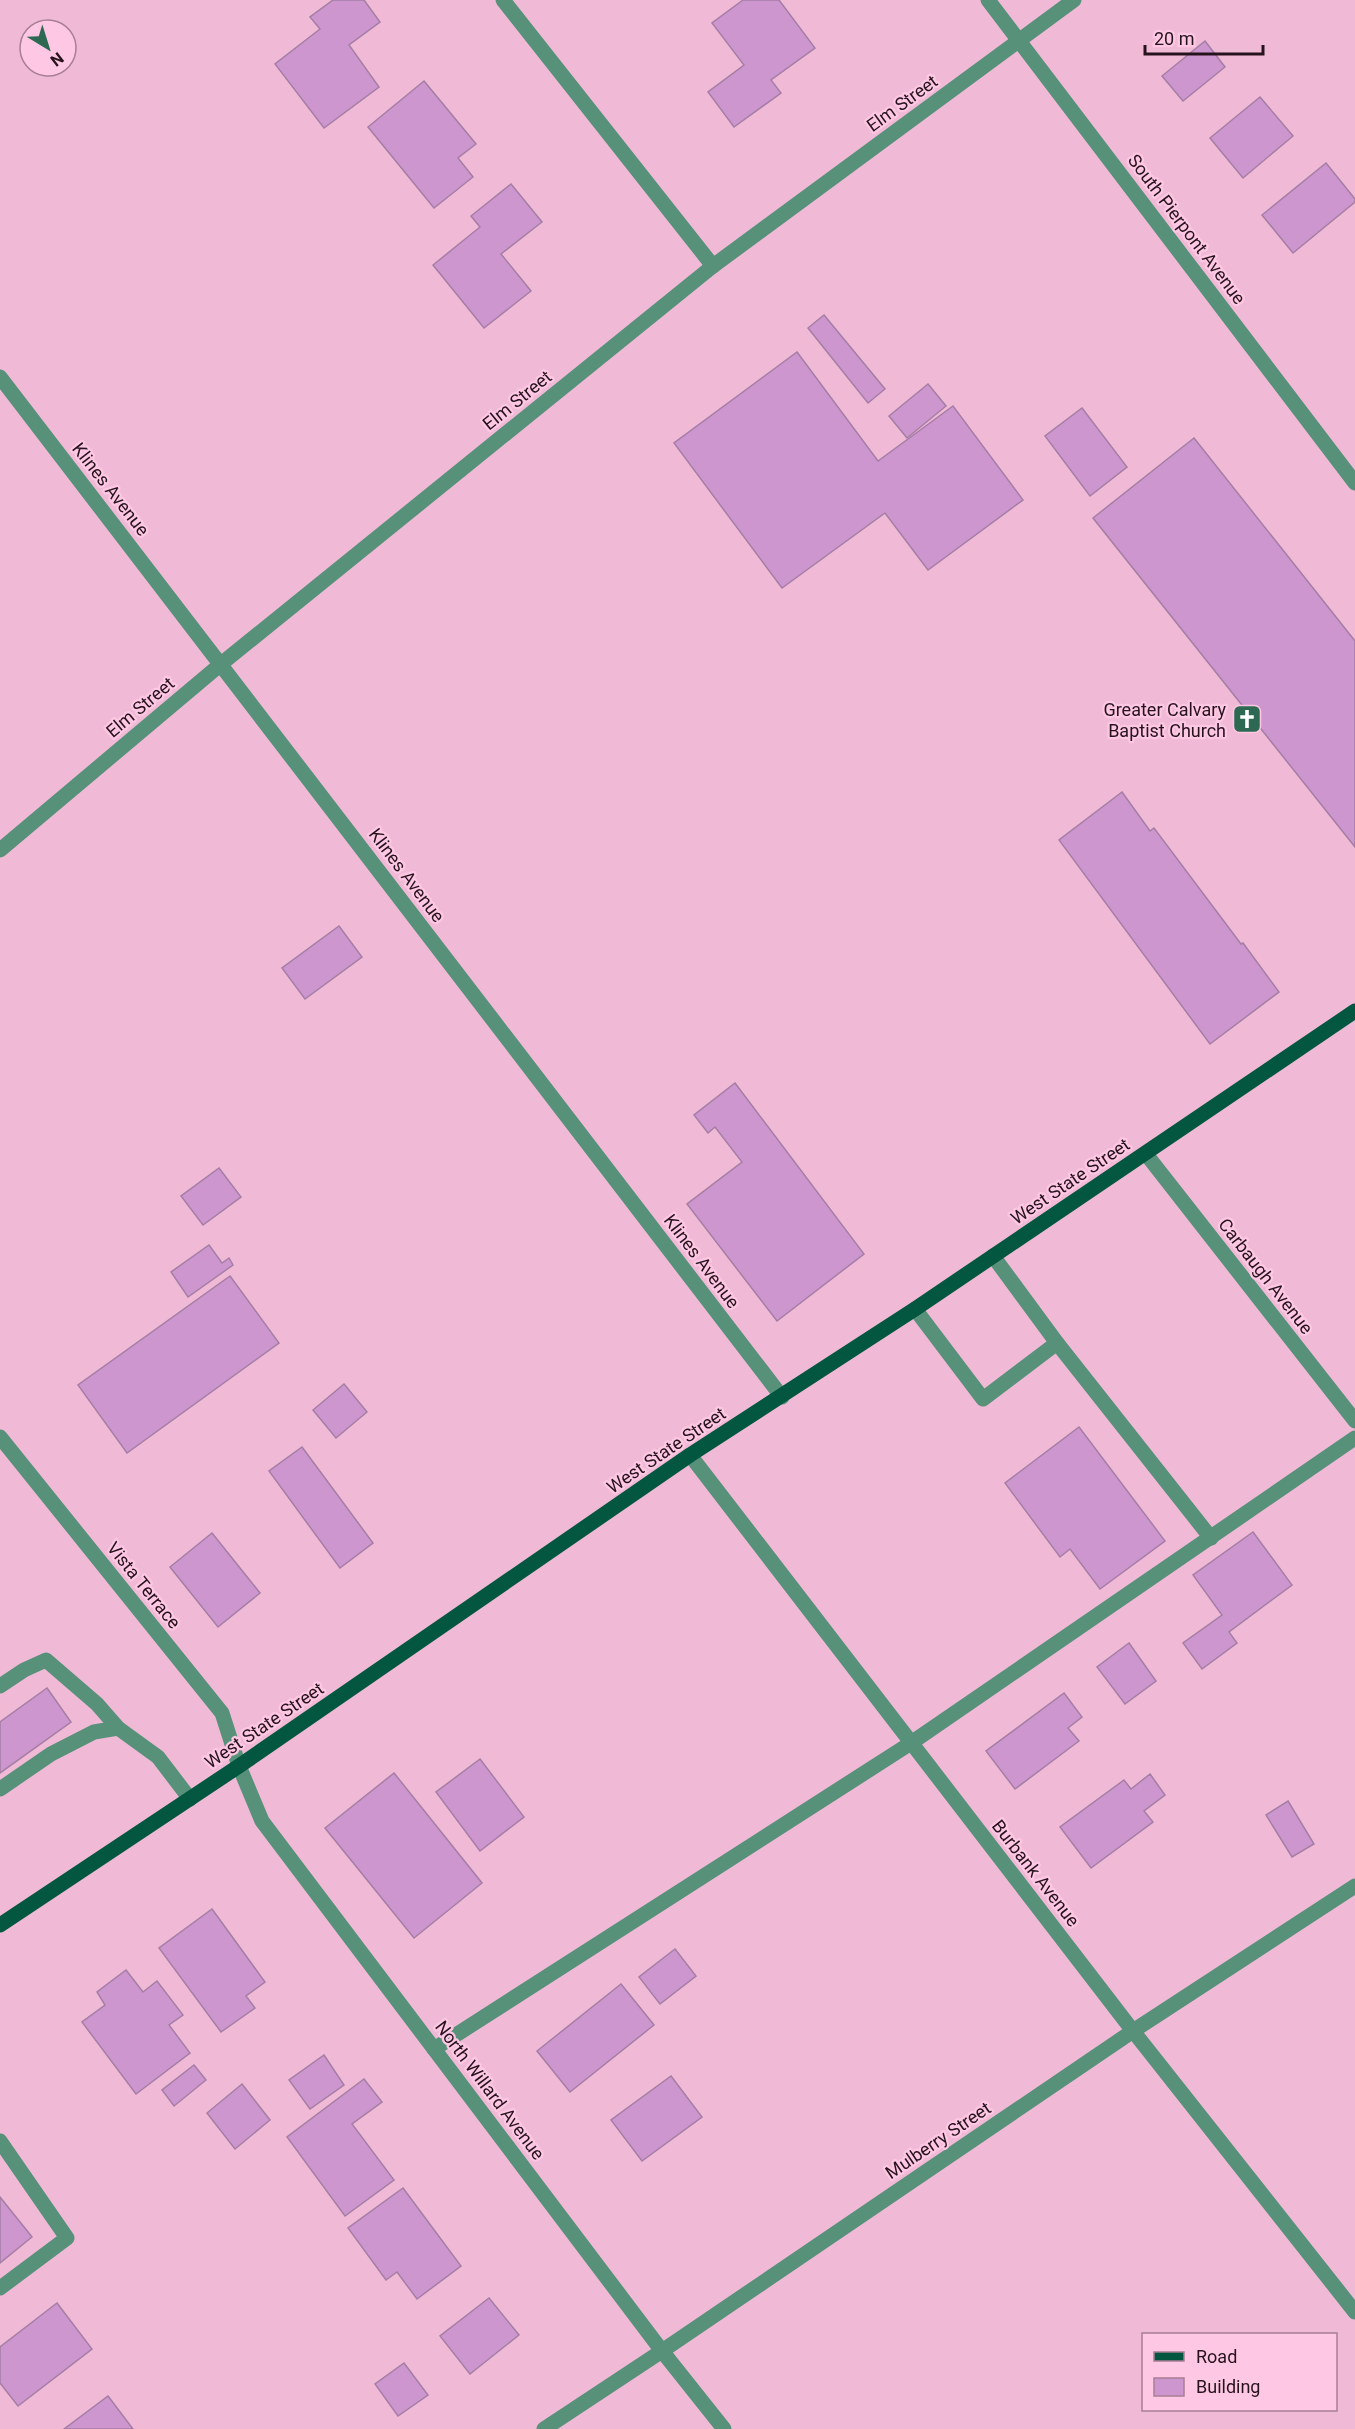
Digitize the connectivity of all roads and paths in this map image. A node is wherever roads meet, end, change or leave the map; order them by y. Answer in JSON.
{"nodes":[{"id":1,"x":503,"y":0,"type":"edge"},
{"id":2,"x":988,"y":0,"type":"edge"},
{"id":3,"x":1074,"y":0,"type":"edge"},
{"id":4,"x":1020,"y":40,"type":"junction"},
{"id":5,"x":713,"y":266,"type":"junction"},
{"id":6,"x":0,"y":377,"type":"edge"},
{"id":7,"x":1355,"y":483,"type":"edge"},
{"id":8,"x":221,"y":664,"type":"junction"},
{"id":9,"x":0,"y":850,"type":"edge"},
{"id":10,"x":1355,"y":1011,"type":"edge"},
{"id":11,"x":1146,"y":1154,"type":"junction"},
{"id":12,"x":993,"y":1256,"type":"junction"},
{"id":13,"x":915,"y":1309,"type":"junction"},
{"id":14,"x":1057,"y":1343,"type":"junction"},
{"id":15,"x":782,"y":1397,"type":"junction"},
{"id":16,"x":1355,"y":1421,"type":"edge"},
{"id":17,"x":0,"y":1437,"type":"edge"},
{"id":18,"x":1355,"y":1438,"type":"edge"},
{"id":19,"x":690,"y":1455,"type":"junction"},
{"id":20,"x":1211,"y":1538,"type":"junction"},
{"id":21,"x":0,"y":1686,"type":"edge"},
{"id":22,"x":118,"y":1728,"type":"junction"},
{"id":23,"x":911,"y":1743,"type":"junction"},
{"id":24,"x":239,"y":1766,"type":"junction"},
{"id":25,"x":0,"y":1789,"type":"edge"},
{"id":26,"x":190,"y":1799,"type":"junction"},
{"id":27,"x":1355,"y":1886,"type":"edge"},
{"id":28,"x":0,"y":1924,"type":"edge"},
{"id":29,"x":1133,"y":2031,"type":"junction"},
{"id":30,"x":434,"y":2049,"type":"junction"},
{"id":31,"x":0,"y":2141,"type":"edge"},
{"id":32,"x":0,"y":2288,"type":"edge"},
{"id":33,"x":1355,"y":2312,"type":"edge"},
{"id":34,"x":662,"y":2351,"type":"junction"},
{"id":35,"x":544,"y":2429,"type":"edge"},
{"id":36,"x":724,"y":2429,"type":"edge"}],
"edges":[{"from":1,"to":5,"type":"street"},
{"from":2,"to":4,"type":"street","name":"South Pierpont Avenue"},
{"from":3,"to":4,"type":"street","name":"Elm Street"},
{"from":4,"to":5,"type":"street","name":"Elm Street"},
{"from":4,"to":7,"type":"street","name":"South Pierpont Avenue"},
{"from":5,"to":8,"type":"street","name":"Elm Street"},
{"from":6,"to":8,"type":"street","name":"Klines Avenue"},
{"from":8,"to":9,"type":"street","name":"Elm Street"},
{"from":8,"to":15,"type":"street","name":"Klines Avenue"},
{"from":10,"to":11,"type":"main road","name":"West State Street"},
{"from":11,"to":12,"type":"main road","name":"West State Street"},
{"from":11,"to":16,"type":"street","name":"Carbaugh Avenue"},
{"from":12,"to":13,"type":"main road","name":"West State Street"},
{"from":12,"to":14,"type":"street"},
{"from":13,"to":14,"type":"street"},
{"from":13,"to":15,"type":"main road","name":"West State Street"},
{"from":14,"to":20,"type":"street"},
{"from":15,"to":19,"type":"main road","name":"West State Street"},
{"from":17,"to":24,"type":"street","name":"Vista Terrace"},
{"from":18,"to":20,"type":"street"},
{"from":19,"to":23,"type":"street","name":"Burbank Avenue"},
{"from":19,"to":24,"type":"main road","name":"West State Street"},
{"from":20,"to":23,"type":"street"},
{"from":21,"to":22,"type":"street"},
{"from":22,"to":25,"type":"street"},
{"from":22,"to":26,"type":"street"},
{"from":23,"to":29,"type":"street","name":"Burbank Avenue"},
{"from":23,"to":30,"type":"street"},
{"from":24,"to":26,"type":"main road","name":"West State Street"},
{"from":24,"to":30,"type":"street","name":"North Willard Avenue"},
{"from":26,"to":28,"type":"main road","name":"West State Street"},
{"from":27,"to":29,"type":"street","name":"Mulberry Street"},
{"from":29,"to":33,"type":"street","name":"Burbank Avenue"},
{"from":29,"to":34,"type":"street","name":"Mulberry Street"},
{"from":30,"to":34,"type":"street","name":"North Willard Avenue"},
{"from":31,"to":32,"type":"street"},
{"from":34,"to":35,"type":"street","name":"Mulberry Street"},
{"from":34,"to":36,"type":"street","name":"North Willard Avenue"}]}
